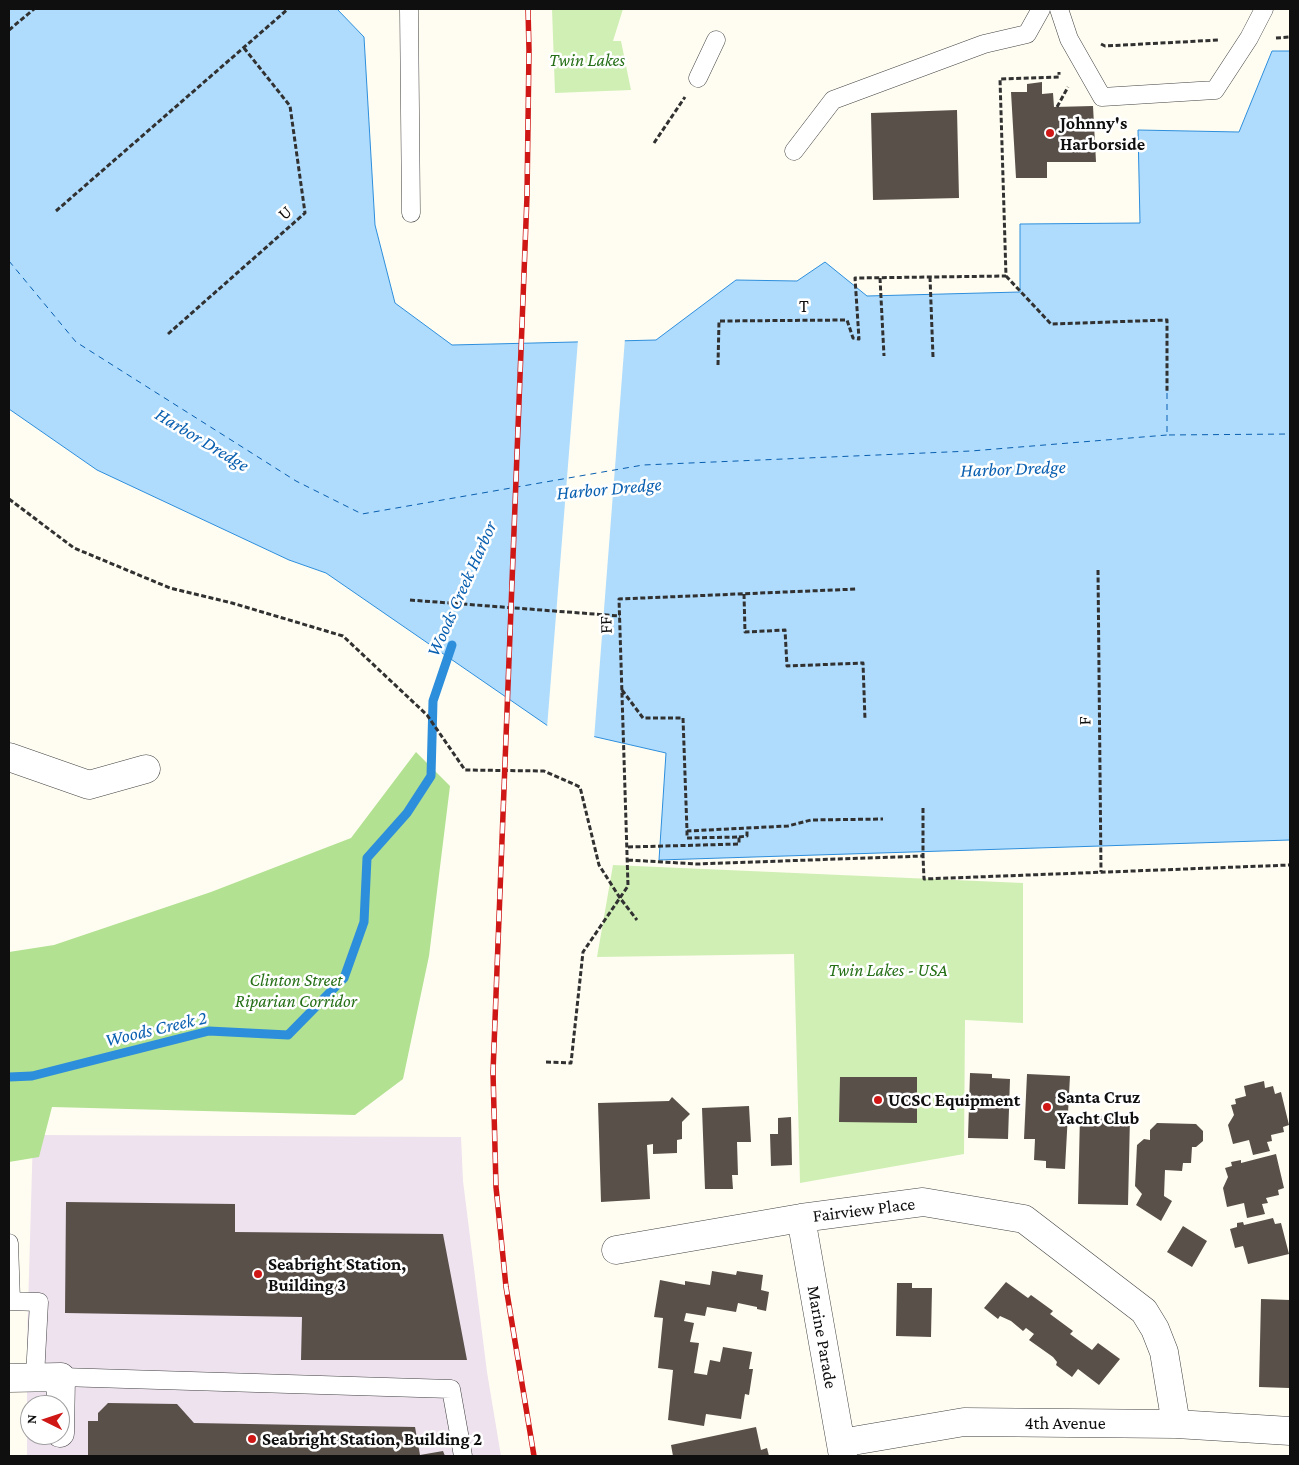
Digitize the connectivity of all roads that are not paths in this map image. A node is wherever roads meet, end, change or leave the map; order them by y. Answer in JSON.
{"nodes":[{"id":1,"x":409,"y":9,"type":"edge"},
{"id":2,"x":1041,"y":9,"type":"edge"},
{"id":3,"x":1059,"y":9,"type":"edge"},
{"id":4,"x":1264,"y":9,"type":"edge"},
{"id":5,"x":716,"y":40,"type":"dead end"},
{"id":6,"x":698,"y":78,"type":"road end"},
{"id":7,"x":794,"y":151,"type":"dead end"},
{"id":8,"x":411,"y":212,"type":"dead end"},
{"id":9,"x":9,"y":758,"type":"edge"},
{"id":10,"x":146,"y":768,"type":"dead end"},
{"id":11,"x":801,"y":1218,"type":"junction"},
{"id":12,"x":9,"y":1243,"type":"edge"},
{"id":13,"x":616,"y":1250,"type":"dead end"},
{"id":14,"x":10,"y":1301,"type":"edge"},
{"id":15,"x":35,"y":1377,"type":"edge"},
{"id":16,"x":43,"y":1395,"type":"edge"},
{"id":17,"x":1176,"y":1424,"type":"junction"},
{"id":18,"x":1290,"y":1431,"type":"edge"},
{"id":19,"x":842,"y":1450,"type":"edge"},
{"id":20,"x":463,"y":1456,"type":"edge"}],
"edges":[{"from":1,"to":8,"type":"lane"},
{"from":2,"to":7,"type":"lane"},
{"from":3,"to":4,"type":"lane"},
{"from":5,"to":6,"type":"lane"},
{"from":9,"to":10,"type":"street"},
{"from":11,"to":13,"type":"street","name":"Fairview Place"},
{"from":11,"to":17,"type":"street","name":"Fairview Place"},
{"from":11,"to":19,"type":"street","name":"Marine Parade"},
{"from":12,"to":14,"type":"lane"},
{"from":14,"to":15,"type":"lane"},
{"from":15,"to":16,"type":"street"},
{"from":15,"to":20,"type":"lane"},
{"from":17,"to":18,"type":"street","name":"4th Avenue"},
{"from":17,"to":19,"type":"street","name":"4th Avenue"}]}
